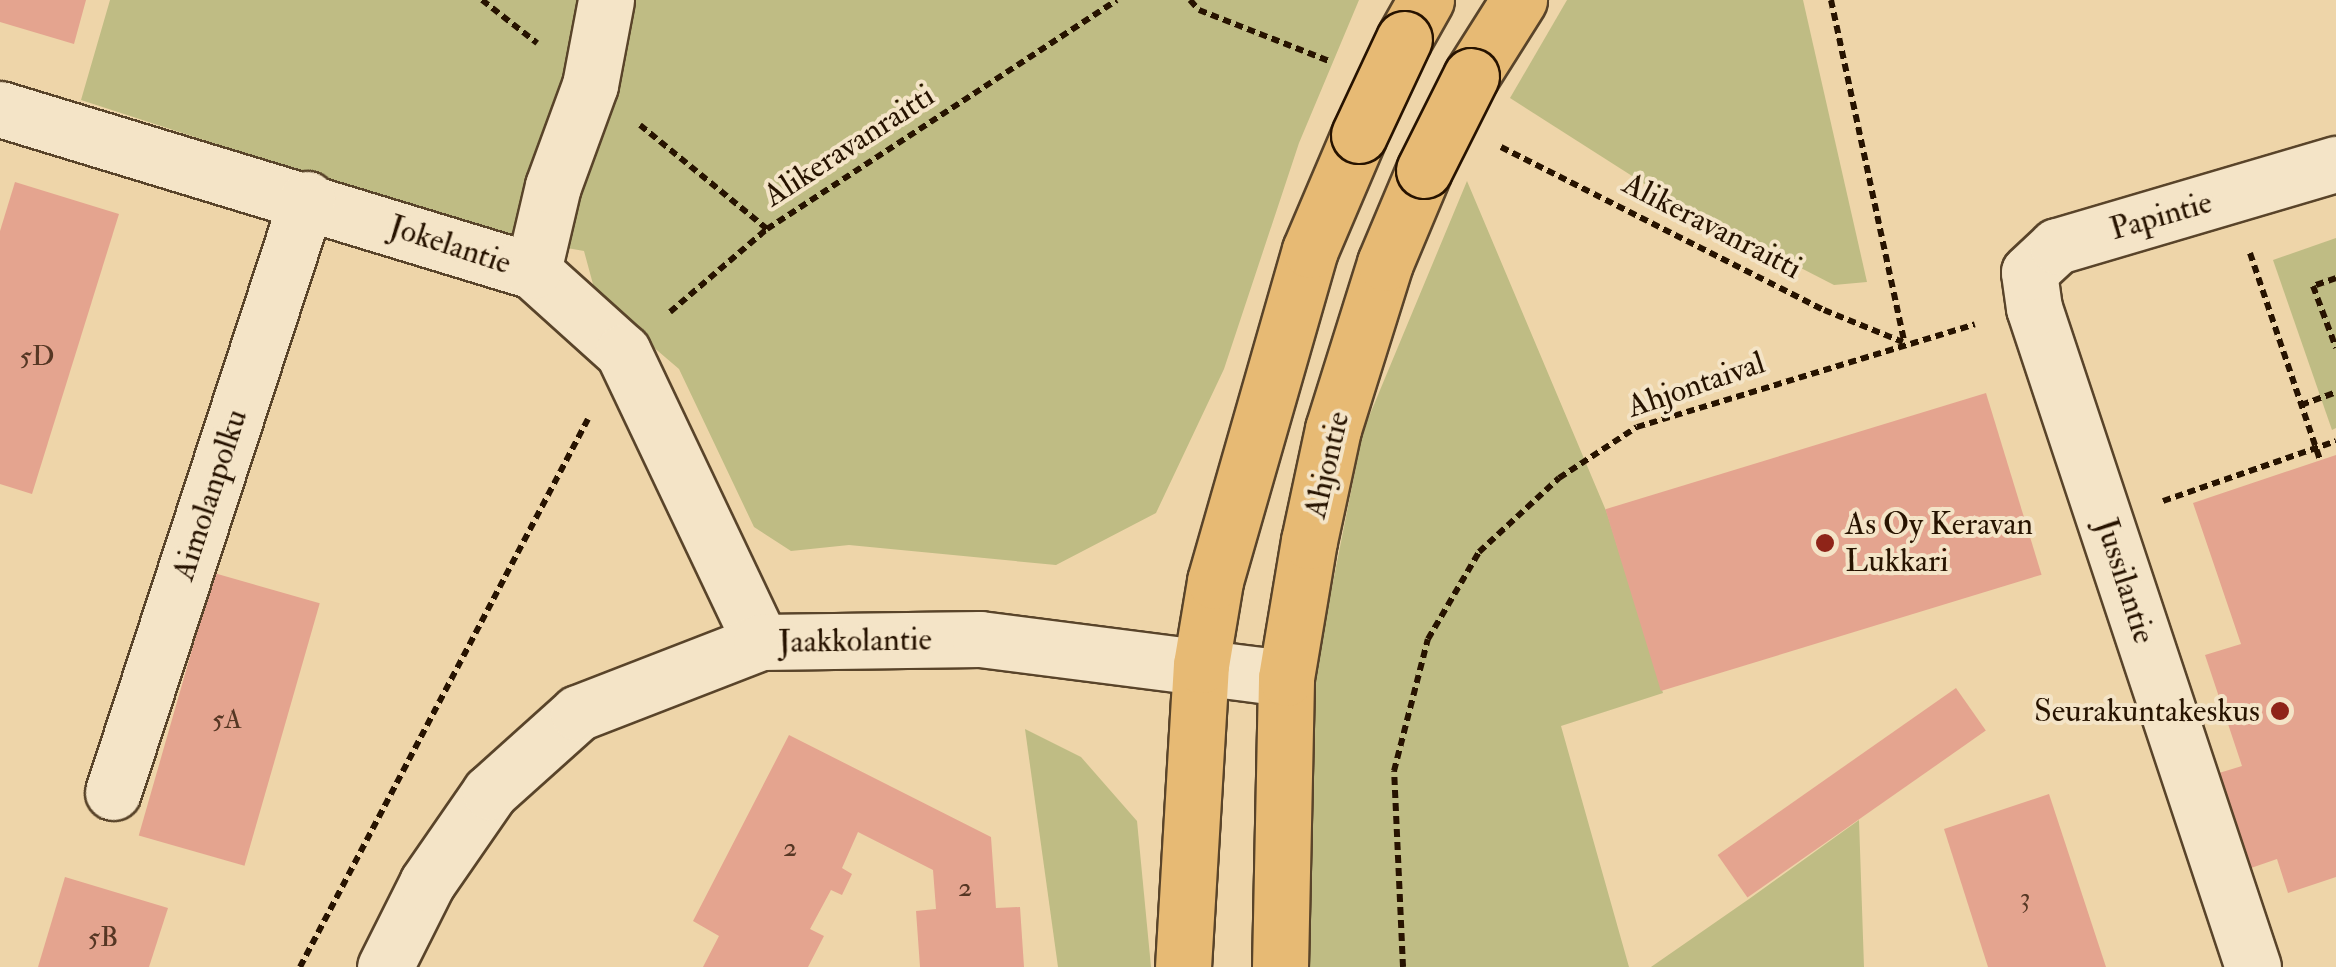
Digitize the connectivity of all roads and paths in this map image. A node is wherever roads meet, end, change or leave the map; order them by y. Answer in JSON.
{"nodes":[{"id":1,"x":606,"y":0,"type":"edge"},
{"id":2,"x":1117,"y":0,"type":"edge"},
{"id":3,"x":1190,"y":0,"type":"edge"},
{"id":4,"x":1518,"y":0,"type":"edge"},
{"id":5,"x":1831,"y":0,"type":"edge"},
{"id":6,"x":1415,"y":20,"type":"edge"},
{"id":7,"x":1339,"y":66,"type":"dead end"},
{"id":8,"x":0,"y":110,"type":"edge"},
{"id":9,"x":1500,"y":146,"type":"dead end"},
{"id":10,"x":2336,"y":164,"type":"edge"},
{"id":11,"x":307,"y":199,"type":"junction"},
{"id":12,"x":2246,"y":242,"type":"dead end"},
{"id":13,"x":533,"y":271,"type":"junction"},
{"id":14,"x":2336,"y":278,"type":"edge"},
{"id":15,"x":2034,"y":308,"type":"junction"},
{"id":16,"x":1904,"y":342,"type":"junction"},
{"id":17,"x":2336,"y":348,"type":"edge"},
{"id":18,"x":623,"y":352,"type":"junction"},
{"id":19,"x":2336,"y":392,"type":"edge"},
{"id":20,"x":2301,"y":405,"type":"junction"},
{"id":21,"x":2336,"y":440,"type":"edge"},
{"id":22,"x":2316,"y":447,"type":"junction"},
{"id":23,"x":2320,"y":460,"type":"dead end"},
{"id":24,"x":2105,"y":522,"type":"junction"},
{"id":25,"x":761,"y":642,"type":"junction"},
{"id":26,"x":1201,"y":665,"type":"junction"},
{"id":27,"x":1286,"y":678,"type":"junction"},
{"id":28,"x":113,"y":792,"type":"dead end"},
{"id":29,"x":300,"y":967,"type":"edge"},
{"id":30,"x":385,"y":967,"type":"edge"},
{"id":31,"x":1183,"y":967,"type":"edge"},
{"id":32,"x":1280,"y":967,"type":"edge"},
{"id":33,"x":1404,"y":967,"type":"edge"},
{"id":34,"x":2253,"y":967,"type":"edge"}],
"edges":[{"from":1,"to":13,"type":"street"},
{"from":2,"to":18,"type":"path","name":"Alikeravanraitti"},
{"from":3,"to":7,"type":"path"},
{"from":4,"to":27,"type":"main road","name":"Ahjontie","bridge":true},
{"from":5,"to":16,"type":"path"},
{"from":6,"to":26,"type":"main road","bridge":true},
{"from":8,"to":11,"type":"street","name":"Jokelantie"},
{"from":9,"to":16,"type":"path","name":"Alikeravanraitti"},
{"from":10,"to":15,"type":"street","name":"Papintie"},
{"from":11,"to":13,"type":"street","name":"Jokelantie"},
{"from":11,"to":28,"type":"street","name":"Aimolanpolku"},
{"from":12,"to":20,"type":"path"},
{"from":13,"to":18,"type":"street","name":"Jokelantie"},
{"from":14,"to":17,"type":"path"},
{"from":15,"to":16,"type":"path","name":"Ahjontaival"},
{"from":15,"to":24,"type":"street","name":"Jussilantie"},
{"from":16,"to":33,"type":"path","name":"Ahjontaival"},
{"from":18,"to":25,"type":"street","name":"Jokelantie"},
{"from":18,"to":29,"type":"path"},
{"from":19,"to":20,"type":"path"},
{"from":20,"to":22,"type":"path"},
{"from":21,"to":22,"type":"path"},
{"from":22,"to":23,"type":"path"},
{"from":22,"to":24,"type":"path"},
{"from":24,"to":34,"type":"street","name":"Jussilantie"},
{"from":25,"to":26,"type":"street","name":"Jaakkolantie"},
{"from":25,"to":30,"type":"street","name":"Jaakkolantie"},
{"from":26,"to":27,"type":"street","name":"Jaakkolantie"},
{"from":26,"to":31,"type":"main road"},
{"from":27,"to":32,"type":"main road","name":"Ahjontie"}]}
